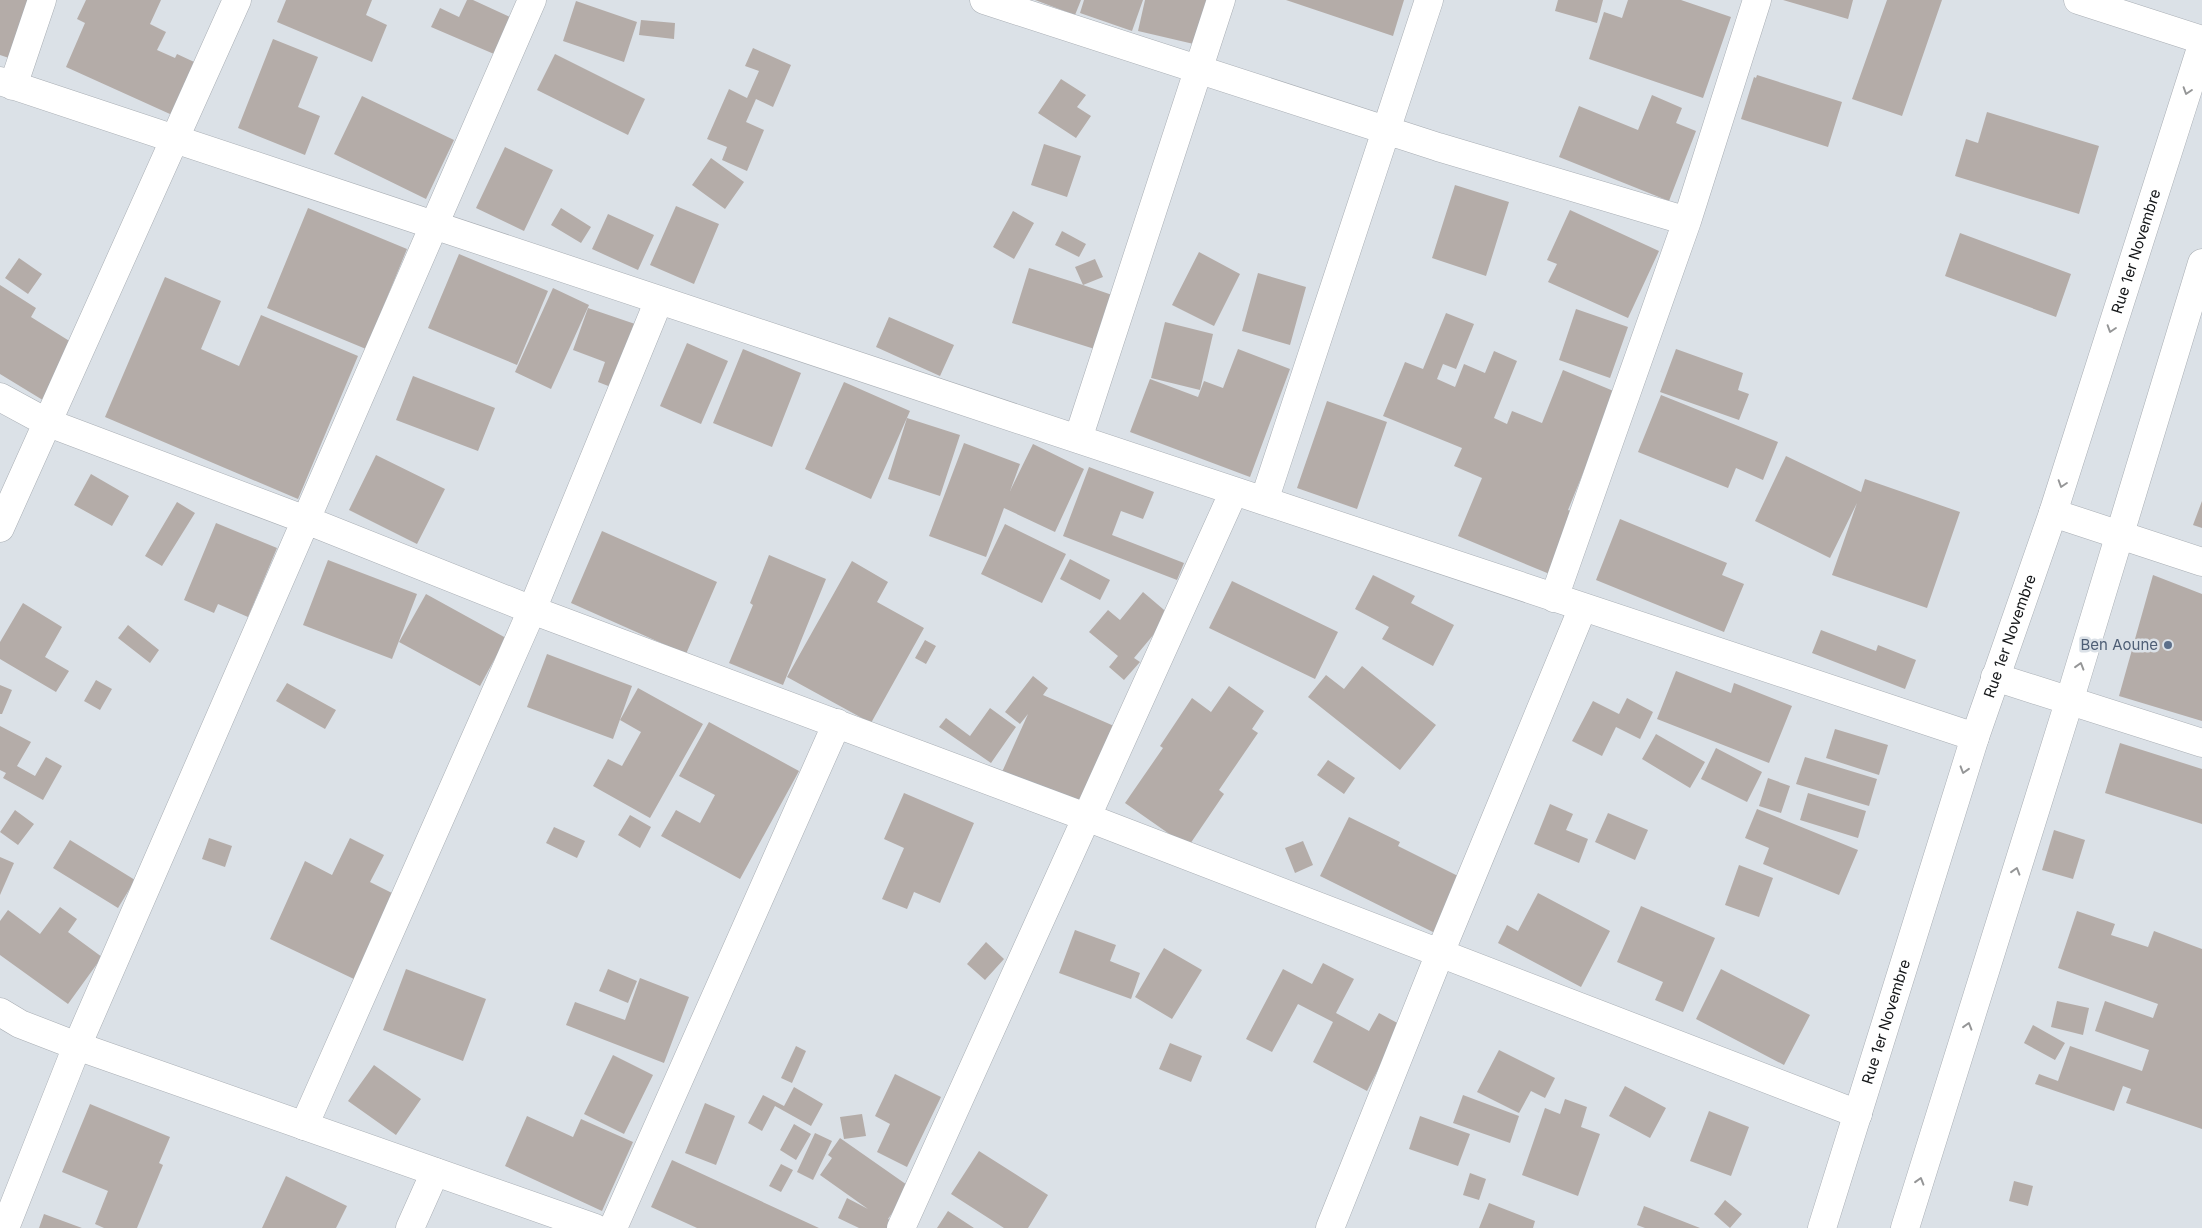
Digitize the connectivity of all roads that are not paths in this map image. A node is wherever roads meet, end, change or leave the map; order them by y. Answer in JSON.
{"nodes":[{"id":1,"x":42,"y":0,"type":"edge"},
{"id":2,"x":237,"y":0,"type":"edge"},
{"id":3,"x":532,"y":0,"type":"edge"},
{"id":4,"x":984,"y":0,"type":"edge"},
{"id":5,"x":1222,"y":0,"type":"edge"},
{"id":6,"x":1429,"y":0,"type":"edge"},
{"id":7,"x":1757,"y":0,"type":"edge"},
{"id":8,"x":2078,"y":0,"type":"edge"},
{"id":9,"x":2202,"y":40,"type":"edge"},
{"id":10,"x":2202,"y":45,"type":"edge"},
{"id":11,"x":1200,"y":70,"type":"junction"},
{"id":12,"x":7,"y":84,"type":"edge"},
{"id":13,"x":1387,"y":130,"type":"junction"},
{"id":14,"x":175,"y":139,"type":"junction"},
{"id":15,"x":1687,"y":221,"type":"junction"},
{"id":16,"x":432,"y":225,"type":"junction"},
{"id":17,"x":2202,"y":263,"type":"edge"},
{"id":18,"x":659,"y":300,"type":"junction"},
{"id":19,"x":0,"y":397,"type":"edge"},
{"id":20,"x":46,"y":422,"type":"junction"},
{"id":21,"x":1078,"y":439,"type":"junction"},
{"id":22,"x":1234,"y":491,"type":"junction"},
{"id":23,"x":1264,"y":501,"type":"junction"},
{"id":24,"x":2053,"y":513,"type":"junction"},
{"id":25,"x":306,"y":520,"type":"junction"},
{"id":26,"x":0,"y":528,"type":"edge"},
{"id":27,"x":2120,"y":534,"type":"junction"},
{"id":28,"x":2202,"y":562,"type":"edge"},
{"id":29,"x":1554,"y":598,"type":"junction"},
{"id":30,"x":1583,"y":607,"type":"junction"},
{"id":31,"x":532,"y":610,"type":"junction"},
{"id":32,"x":1995,"y":677,"type":"junction"},
{"id":33,"x":2069,"y":702,"type":"junction"},
{"id":34,"x":836,"y":723,"type":"junction"},
{"id":35,"x":1975,"y":737,"type":"junction"},
{"id":36,"x":2202,"y":743,"type":"edge"},
{"id":37,"x":1086,"y":817,"type":"junction"},
{"id":38,"x":1440,"y":953,"type":"junction"},
{"id":39,"x":0,"y":1012,"type":"edge"},
{"id":40,"x":77,"y":1046,"type":"junction"},
{"id":41,"x":1858,"y":1114,"type":"junction"},
{"id":42,"x":304,"y":1126,"type":"junction"},
{"id":43,"x":435,"y":1172,"type":"junction"},
{"id":44,"x":5,"y":1228,"type":"edge"},
{"id":45,"x":410,"y":1228,"type":"edge"},
{"id":46,"x":595,"y":1228,"type":"edge"},
{"id":47,"x":613,"y":1228,"type":"edge"},
{"id":48,"x":901,"y":1228,"type":"edge"},
{"id":49,"x":1330,"y":1228,"type":"edge"},
{"id":50,"x":1822,"y":1228,"type":"edge"},
{"id":51,"x":1905,"y":1228,"type":"edge"}],
"edges":[{"from":1,"to":12,"type":"street"},
{"from":2,"to":14,"type":"street"},
{"from":3,"to":16,"type":"street"},
{"from":4,"to":11,"type":"street"},
{"from":5,"to":11,"type":"street"},
{"from":6,"to":13,"type":"street"},
{"from":7,"to":15,"type":"street"},
{"from":8,"to":9,"type":"street"},
{"from":10,"to":24,"type":"street","name":"Rue 1er Novembre","one_way":true},
{"from":11,"to":13,"type":"street"},
{"from":11,"to":21,"type":"street"},
{"from":12,"to":14,"type":"street"},
{"from":13,"to":15,"type":"street"},
{"from":13,"to":23,"type":"street"},
{"from":14,"to":16,"type":"street"},
{"from":14,"to":20,"type":"street"},
{"from":15,"to":29,"type":"street"},
{"from":16,"to":18,"type":"street"},
{"from":16,"to":25,"type":"street"},
{"from":17,"to":27,"type":"street"},
{"from":18,"to":21,"type":"street"},
{"from":18,"to":31,"type":"street"},
{"from":19,"to":20,"type":"street"},
{"from":20,"to":25,"type":"street"},
{"from":20,"to":26,"type":"street"},
{"from":21,"to":22,"type":"street"},
{"from":22,"to":23,"type":"street"},
{"from":22,"to":37,"type":"street"},
{"from":23,"to":29,"type":"street"},
{"from":24,"to":27,"type":"street"},
{"from":24,"to":32,"type":"street","name":"Rue 1er Novembre"},
{"from":25,"to":31,"type":"street"},
{"from":25,"to":40,"type":"street"},
{"from":27,"to":28,"type":"street"},
{"from":33,"to":27,"type":"street","one_way":true},
{"from":29,"to":30,"type":"street"},
{"from":30,"to":35,"type":"street"},
{"from":30,"to":38,"type":"street"},
{"from":31,"to":34,"type":"street"},
{"from":31,"to":42,"type":"street"},
{"from":32,"to":33,"type":"street"},
{"from":32,"to":35,"type":"street","name":"Rue 1er Novembre"},
{"from":33,"to":36,"type":"street"},
{"from":51,"to":33,"type":"street","one_way":true},
{"from":34,"to":37,"type":"street"},
{"from":34,"to":47,"type":"street"},
{"from":35,"to":41,"type":"street","name":"Rue 1er Novembre","one_way":true},
{"from":37,"to":38,"type":"street"},
{"from":37,"to":48,"type":"street"},
{"from":38,"to":41,"type":"street"},
{"from":38,"to":49,"type":"street"},
{"from":39,"to":40,"type":"street"},
{"from":40,"to":42,"type":"street"},
{"from":40,"to":44,"type":"street"},
{"from":41,"to":50,"type":"street","name":"Rue 1er Novembre"},
{"from":42,"to":43,"type":"street"},
{"from":43,"to":45,"type":"street"},
{"from":43,"to":46,"type":"street"}]}
